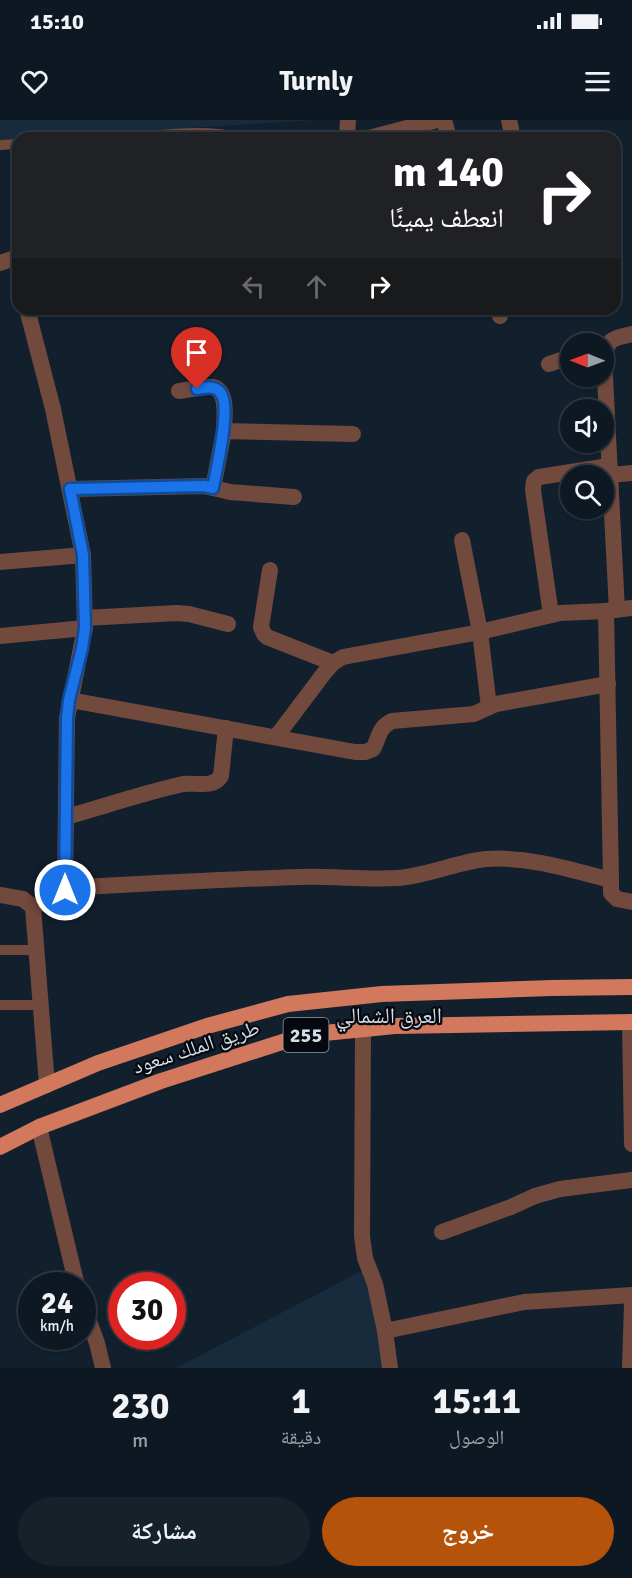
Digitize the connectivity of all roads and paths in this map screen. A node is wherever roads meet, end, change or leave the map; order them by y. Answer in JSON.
{"nodes":[{"id":1,"x":437,"y":120,"type":"edge"},
{"id":2,"x":392,"y":132,"type":"edge"},
{"id":3,"x":29,"y":315,"type":"edge"},
{"id":4,"x":632,"y":334,"type":"edge"},
{"id":5,"x":614,"y":338,"type":"edge"},
{"id":6,"x":560,"y":360,"type":"edge"},
{"id":7,"x":549,"y":364,"type":"dead end"},
{"id":8,"x":606,"y":387,"type":"edge"},
{"id":9,"x":179,"y":391,"type":"dead end"},
{"id":10,"x":224,"y":431,"type":"junction"},
{"id":11,"x":353,"y":434,"type":"dead end"},
{"id":12,"x":610,"y":465,"type":"edge"},
{"id":13,"x":614,"y":471,"type":"edge"},
{"id":14,"x":632,"y":473,"type":"edge"},
{"id":15,"x":560,"y":475,"type":"edge"},
{"id":16,"x":213,"y":488,"type":"junction"},
{"id":17,"x":70,"y":489,"type":"junction"},
{"id":18,"x":294,"y":497,"type":"dead end"},
{"id":19,"x":613,"y":519,"type":"edge"},
{"id":20,"x":462,"y":540,"type":"dead end"},
{"id":21,"x":83,"y":555,"type":"junction"},
{"id":22,"x":0,"y":562,"type":"edge"},
{"id":23,"x":270,"y":570,"type":"dead end"},
{"id":24,"x":618,"y":609,"type":"edge"},
{"id":25,"x":551,"y":615,"type":"junction"},
{"id":26,"x":85,"y":623,"type":"junction"},
{"id":27,"x":228,"y":624,"type":"dead end"},
{"id":28,"x":480,"y":632,"type":"junction"},
{"id":29,"x":0,"y":636,"type":"edge"},
{"id":30,"x":333,"y":663,"type":"junction"},
{"id":31,"x":608,"y":684,"type":"junction"},
{"id":32,"x":69,"y":700,"type":"junction"},
{"id":33,"x":489,"y":707,"type":"junction"},
{"id":34,"x":226,"y":728,"type":"junction"},
{"id":35,"x":276,"y":737,"type":"junction"},
{"id":36,"x":66,"y":817,"type":"junction"},
{"id":37,"x":611,"y":880,"type":"junction"},
{"id":38,"x":65,"y":890,"type":"junction"},
{"id":39,"x":0,"y":895,"type":"edge"},
{"id":40,"x":632,"y":902,"type":"edge"},
{"id":41,"x":33,"y":907,"type":"junction"},
{"id":42,"x":0,"y":950,"type":"edge"},
{"id":43,"x":37,"y":950,"type":"junction"},
{"id":44,"x":632,"y":987,"type":"edge"},
{"id":45,"x":0,"y":1005,"type":"edge"},
{"id":46,"x":41,"y":1005,"type":"junction"},
{"id":47,"x":631,"y":1022,"type":"edge"},
{"id":48,"x":363,"y":1029,"type":"junction"},
{"id":49,"x":48,"y":1085,"type":"junction"},
{"id":50,"x":0,"y":1105,"type":"edge"},
{"id":51,"x":39,"y":1127,"type":"junction"},
{"id":52,"x":632,"y":1144,"type":"edge"},
{"id":53,"x":0,"y":1147,"type":"edge"},
{"id":54,"x":632,"y":1180,"type":"edge"},
{"id":55,"x":442,"y":1232,"type":"dead end"},
{"id":56,"x":74,"y":1272,"type":"edge"},
{"id":57,"x":632,"y":1295,"type":"edge"},
{"id":58,"x":632,"y":1304,"type":"edge"},
{"id":59,"x":384,"y":1331,"type":"junction"},
{"id":60,"x":96,"y":1340,"type":"edge"},
{"id":61,"x":103,"y":1368,"type":"edge"},
{"id":62,"x":390,"y":1368,"type":"edge"},
{"id":63,"x":630,"y":1368,"type":"edge"}],
"edges":[{"from":1,"to":2,"type":"street"},
{"from":3,"to":17,"type":"street"},
{"from":4,"to":5,"type":"street"},
{"from":6,"to":7,"type":"street"},
{"from":8,"to":12,"type":"street"},
{"from":9,"to":10,"type":"street"},
{"from":10,"to":11,"type":"street"},
{"from":10,"to":16,"type":"street"},
{"from":13,"to":14,"type":"street"},
{"from":15,"to":25,"type":"street"},
{"from":16,"to":17,"type":"street"},
{"from":16,"to":18,"type":"street"},
{"from":17,"to":21,"type":"street"},
{"from":19,"to":24,"type":"street"},
{"from":20,"to":28,"type":"street"},
{"from":21,"to":22,"type":"street"},
{"from":21,"to":26,"type":"street"},
{"from":23,"to":30,"type":"street"},
{"from":24,"to":25,"type":"street"},
{"from":24,"to":31,"type":"street"},
{"from":25,"to":28,"type":"street"},
{"from":26,"to":27,"type":"street"},
{"from":26,"to":29,"type":"street"},
{"from":26,"to":32,"type":"street"},
{"from":28,"to":30,"type":"street"},
{"from":28,"to":33,"type":"street"},
{"from":30,"to":35,"type":"street"},
{"from":31,"to":33,"type":"street"},
{"from":31,"to":37,"type":"street"},
{"from":32,"to":34,"type":"street"},
{"from":32,"to":36,"type":"street"},
{"from":33,"to":35,"type":"street"},
{"from":34,"to":35,"type":"street"},
{"from":34,"to":36,"type":"street"},
{"from":36,"to":38,"type":"street"},
{"from":37,"to":38,"type":"street"},
{"from":37,"to":40,"type":"street"},
{"from":38,"to":41,"type":"street"},
{"from":39,"to":41,"type":"street"},
{"from":41,"to":43,"type":"street"},
{"from":42,"to":43,"type":"lane"},
{"from":43,"to":46,"type":"street"},
{"from":44,"to":49,"type":"highway","name":"طريق الملك سعود","number":"255"},
{"from":45,"to":46,"type":"lane"},
{"from":46,"to":49,"type":"street"},
{"from":47,"to":48,"type":"highway","name":"طريق الملك سعود","number":"255"},
{"from":47,"to":52,"type":"street"},
{"from":48,"to":51,"type":"highway","name":"طريق الملك سعود","number":"255"},
{"from":48,"to":59,"type":"street"},
{"from":49,"to":50,"type":"highway","name":"طريق الملك سعود","number":"255"},
{"from":51,"to":53,"type":"highway","name":"طريق الملك سعود","number":"255"},
{"from":51,"to":56,"type":"street"},
{"from":54,"to":55,"type":"street"},
{"from":57,"to":59,"type":"street"},
{"from":58,"to":63,"type":"street"},
{"from":59,"to":62,"type":"street"},
{"from":60,"to":61,"type":"street"}]}
